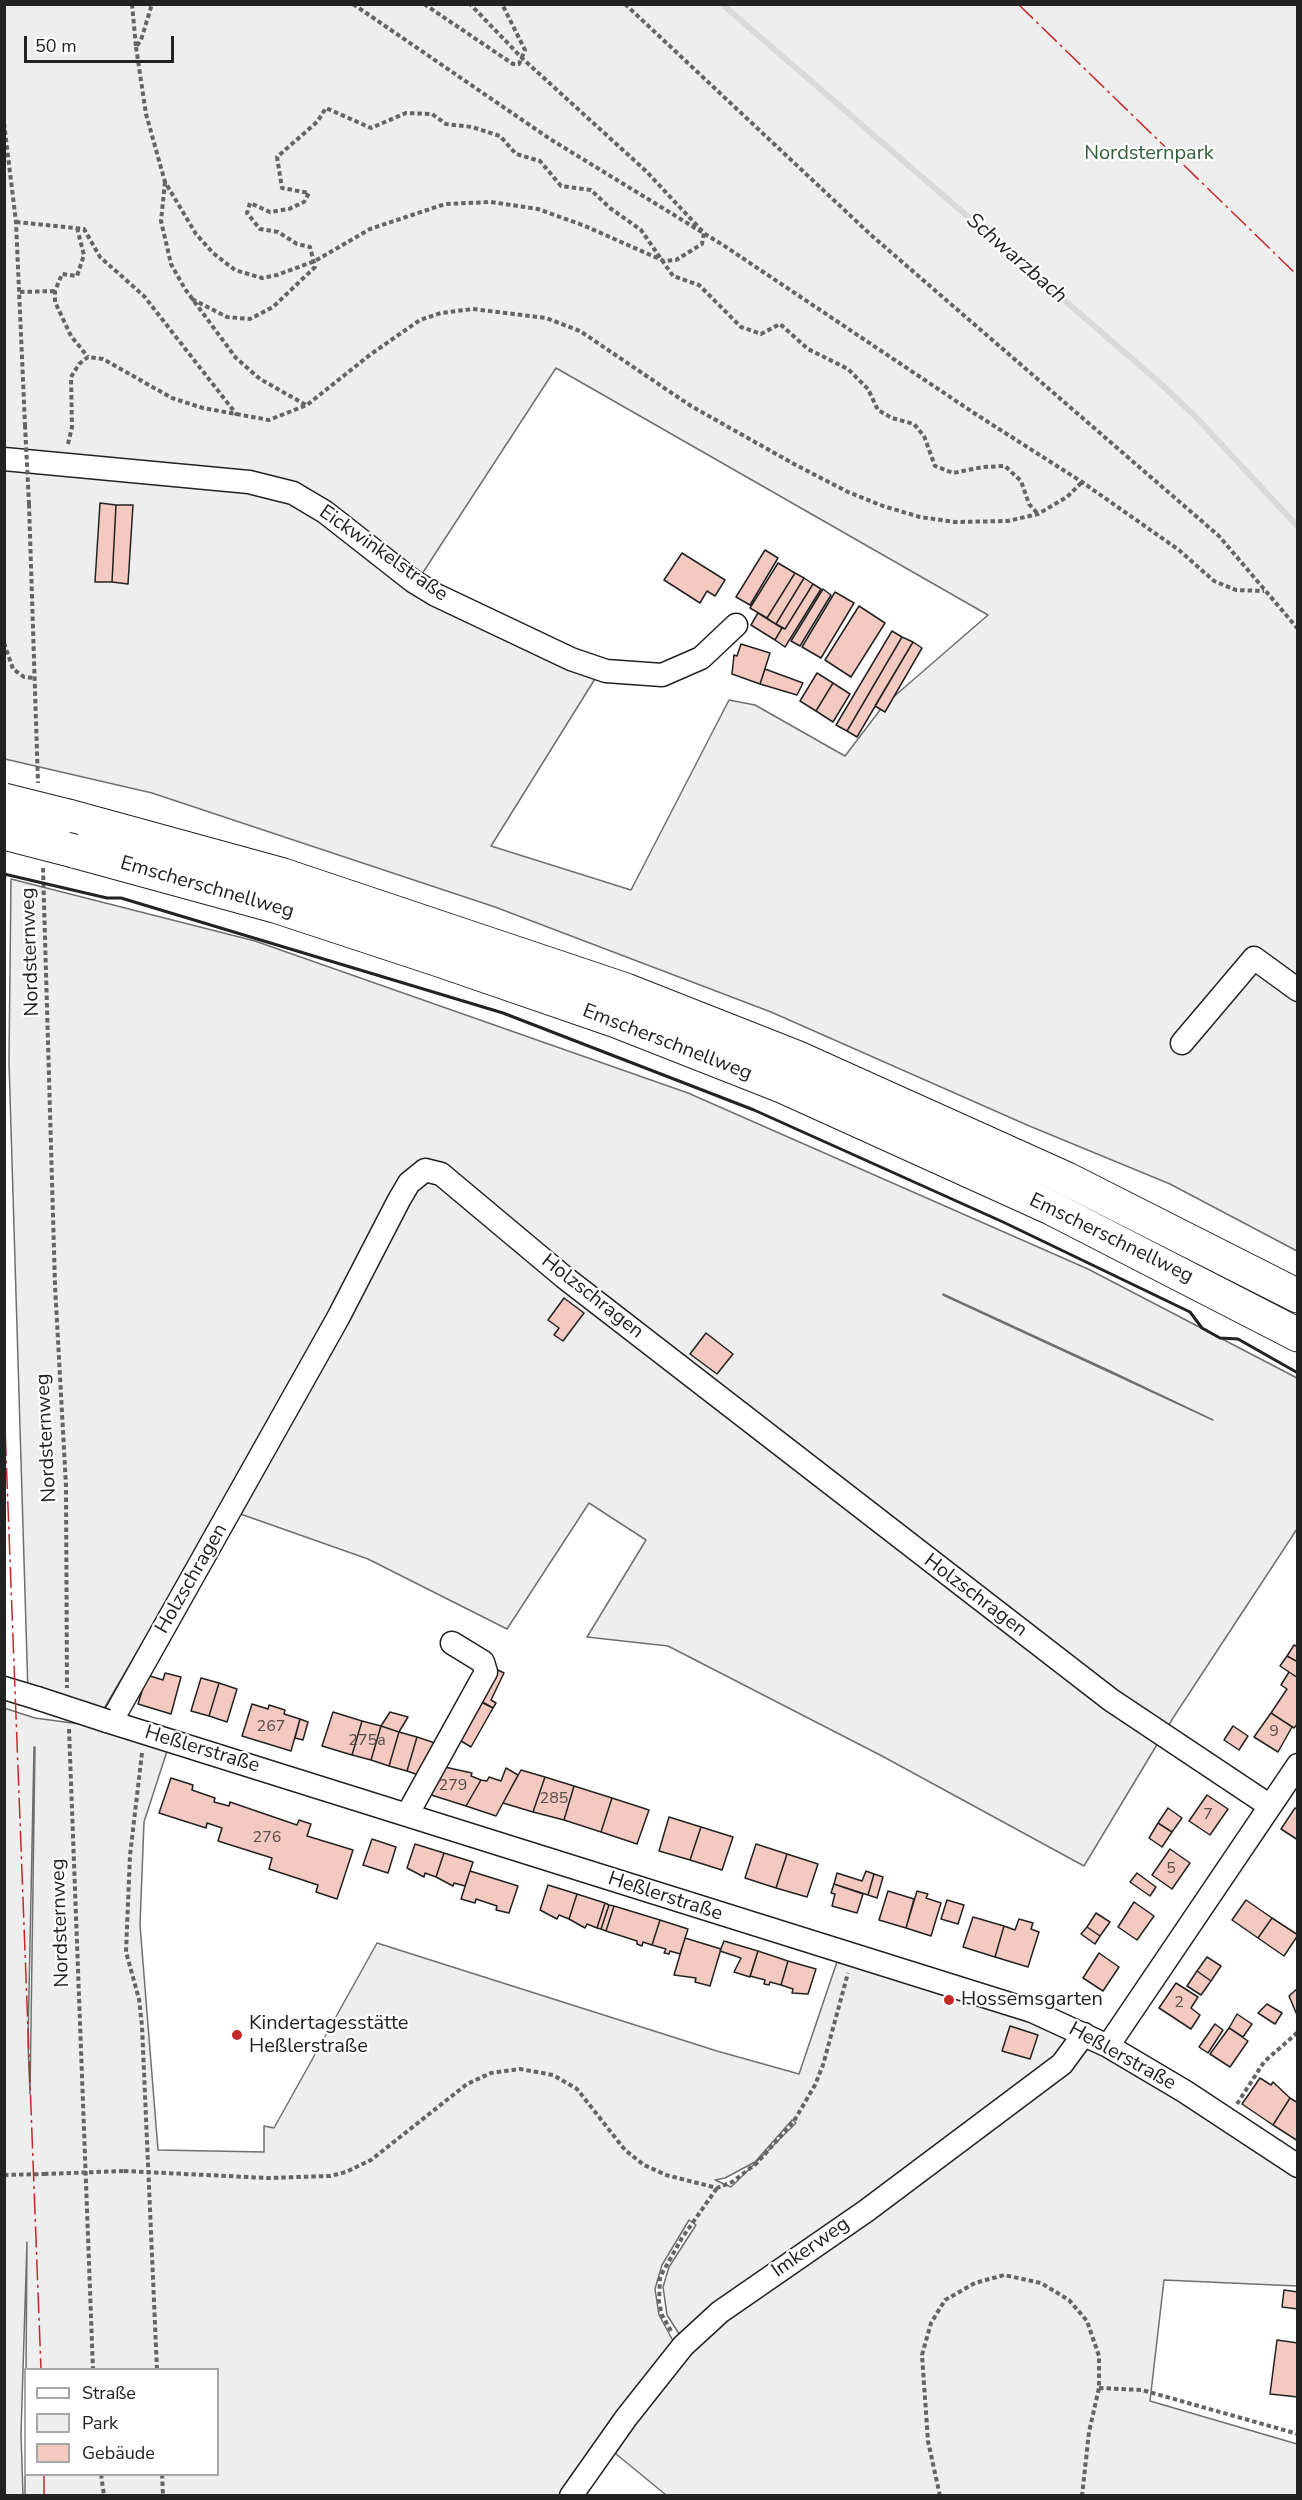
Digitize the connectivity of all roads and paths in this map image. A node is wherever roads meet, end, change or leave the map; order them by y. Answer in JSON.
{"nodes":[{"id":1,"x":132,"y":4,"type":"edge"},
{"id":2,"x":152,"y":4,"type":"edge"},
{"id":3,"x":354,"y":4,"type":"edge"},
{"id":4,"x":424,"y":4,"type":"edge"},
{"id":5,"x":470,"y":4,"type":"edge"},
{"id":6,"x":502,"y":4,"type":"edge"},
{"id":7,"x":625,"y":4,"type":"edge"},
{"id":8,"x":136,"y":47,"type":"junction"},
{"id":9,"x":523,"y":59,"type":"junction"},
{"id":10,"x":4,"y":123,"type":"edge"},
{"id":11,"x":165,"y":182,"type":"junction"},
{"id":12,"x":16,"y":222,"type":"junction"},
{"id":13,"x":77,"y":227,"type":"junction"},
{"id":14,"x":704,"y":233,"type":"junction"},
{"id":15,"x":315,"y":261,"type":"junction"},
{"id":16,"x":664,"y":261,"type":"junction"},
{"id":17,"x":55,"y":291,"type":"junction"},
{"id":18,"x":20,"y":292,"type":"junction"},
{"id":19,"x":192,"y":299,"type":"junction"},
{"id":20,"x":88,"y":357,"type":"junction"},
{"id":21,"x":307,"y":405,"type":"junction"},
{"id":22,"x":238,"y":416,"type":"junction"},
{"id":23,"x":4,"y":459,"type":"edge"},
{"id":24,"x":58,"y":465,"type":"junction"},
{"id":25,"x":1082,"y":482,"type":"junction"},
{"id":26,"x":1038,"y":514,"type":"junction"},
{"id":27,"x":1264,"y":591,"type":"junction"},
{"id":28,"x":736,"y":625,"type":"dead end"},
{"id":29,"x":1298,"y":629,"type":"edge"},
{"id":30,"x":4,"y":643,"type":"edge"},
{"id":31,"x":34,"y":678,"type":"junction"},
{"id":32,"x":39,"y":786,"type":"dead end"},
{"id":33,"x":4,"y":800,"type":"edge"},
{"id":34,"x":4,"y":833,"type":"edge"},
{"id":35,"x":43,"y":866,"type":"dead end"},
{"id":36,"x":1298,"y":990,"type":"edge"},
{"id":37,"x":1182,"y":1043,"type":"dead end"},
{"id":38,"x":1298,"y":1296,"type":"edge"},
{"id":39,"x":1298,"y":1335,"type":"edge"},
{"id":40,"x":452,"y":1642,"type":"dead end"},
{"id":41,"x":4,"y":1688,"type":"edge"},
{"id":42,"x":68,"y":1696,"type":"dead end"},
{"id":43,"x":68,"y":1720,"type":"dead end"},
{"id":44,"x":109,"y":1721,"type":"junction"},
{"id":45,"x":147,"y":1733,"type":"junction"},
{"id":46,"x":1298,"y":1765,"type":"edge"},
{"id":47,"x":1270,"y":1806,"type":"junction"},
{"id":48,"x":407,"y":1815,"type":"junction"},
{"id":49,"x":853,"y":1955,"type":"junction"},
{"id":50,"x":1298,"y":2032,"type":"edge"},
{"id":51,"x":1084,"y":2034,"type":"junction"},
{"id":52,"x":1108,"y":2046,"type":"junction"},
{"id":53,"x":1227,"y":2120,"type":"junction"},
{"id":54,"x":1298,"y":2166,"type":"edge"},
{"id":55,"x":147,"y":2172,"type":"junction"},
{"id":56,"x":4,"y":2175,"type":"edge"},
{"id":57,"x":717,"y":2188,"type":"junction"},
{"id":58,"x":683,"y":2346,"type":"junction"},
{"id":59,"x":93,"y":2368,"type":"edge"},
{"id":60,"x":157,"y":2368,"type":"edge"},
{"id":61,"x":1099,"y":2388,"type":"junction"},
{"id":62,"x":1298,"y":2434,"type":"edge"},
{"id":63,"x":101,"y":2476,"type":"edge"},
{"id":64,"x":162,"y":2476,"type":"edge"},
{"id":65,"x":104,"y":2496,"type":"edge"},
{"id":66,"x":163,"y":2496,"type":"edge"},
{"id":67,"x":571,"y":2496,"type":"edge"},
{"id":68,"x":940,"y":2496,"type":"edge"},
{"id":69,"x":1082,"y":2496,"type":"edge"}],
"edges":[{"from":1,"to":8,"type":"path"},
{"from":2,"to":8,"type":"path"},
{"from":3,"to":14,"type":"path"},
{"from":4,"to":9,"type":"path"},
{"from":5,"to":9,"type":"path"},
{"from":6,"to":9,"type":"path"},
{"from":7,"to":27,"type":"path"},
{"from":8,"to":11,"type":"path"},
{"from":9,"to":14,"type":"path"},
{"from":10,"to":12,"type":"path"},
{"from":11,"to":15,"type":"path"},
{"from":11,"to":19,"type":"path"},
{"from":12,"to":13,"type":"path"},
{"from":12,"to":18,"type":"path"},
{"from":13,"to":17,"type":"path"},
{"from":13,"to":22,"type":"path"},
{"from":14,"to":16,"type":"path"},
{"from":14,"to":25,"type":"path"},
{"from":15,"to":16,"type":"path"},
{"from":15,"to":16,"type":"path"},
{"from":15,"to":19,"type":"path"},
{"from":16,"to":26,"type":"path"},
{"from":17,"to":18,"type":"path"},
{"from":17,"to":20,"type":"path"},
{"from":18,"to":31,"type":"path","bridge":true},
{"from":19,"to":21,"type":"path"},
{"from":20,"to":22,"type":"path"},
{"from":20,"to":24,"type":"path"},
{"from":21,"to":22,"type":"path"},
{"from":21,"to":26,"type":"path"},
{"from":23,"to":24,"type":"street","name":"Eickwinkelstraße"},
{"from":24,"to":28,"type":"street","name":"Eickwinkelstraße"},
{"from":25,"to":26,"type":"path"},
{"from":25,"to":27,"type":"path"},
{"from":27,"to":29,"type":"path"},
{"from":30,"to":31,"type":"path"},
{"from":31,"to":32,"type":"path"},
{"from":33,"to":38,"type":"highway","name":"Emscherschnellweg","bridge":true},
{"from":34,"to":39,"type":"highway","name":"Emscherschnellweg","bridge":true},
{"from":35,"to":42,"type":"path","name":"Nordsternweg"},
{"from":36,"to":37,"type":"street"},
{"from":40,"to":48,"type":"street"},
{"from":41,"to":44,"type":"street","name":"Heßlerstraße","bridge":true},
{"from":43,"to":59,"type":"path","name":"Nordsternweg"},
{"from":44,"to":45,"type":"street","name":"Heßlerstraße"},
{"from":44,"to":47,"type":"street","name":"Holzschragen"},
{"from":45,"to":48,"type":"street","name":"Heßlerstraße"},
{"from":45,"to":55,"type":"path"},
{"from":46,"to":47,"type":"street"},
{"from":47,"to":52,"type":"street"},
{"from":48,"to":49,"type":"street","name":"Heßlerstraße"},
{"from":49,"to":51,"type":"street","name":"Heßlerstraße"},
{"from":49,"to":57,"type":"path"},
{"from":50,"to":53,"type":"path"},
{"from":51,"to":52,"type":"street","name":"Heßlerstraße"},
{"from":51,"to":58,"type":"street","name":"Imkerweg"},
{"from":52,"to":53,"type":"street","name":"Heßlerstraße"},
{"from":53,"to":54,"type":"street","name":"Heßlerstraße"},
{"from":55,"to":56,"type":"path","bridge":true},
{"from":55,"to":57,"type":"path"},
{"from":55,"to":60,"type":"path"},
{"from":57,"to":58,"type":"path"},
{"from":58,"to":67,"type":"street","name":"Imkerweg"},
{"from":61,"to":62,"type":"path"},
{"from":61,"to":68,"type":"path"},
{"from":61,"to":69,"type":"path"},
{"from":63,"to":65,"type":"path"},
{"from":64,"to":66,"type":"path"}]}
